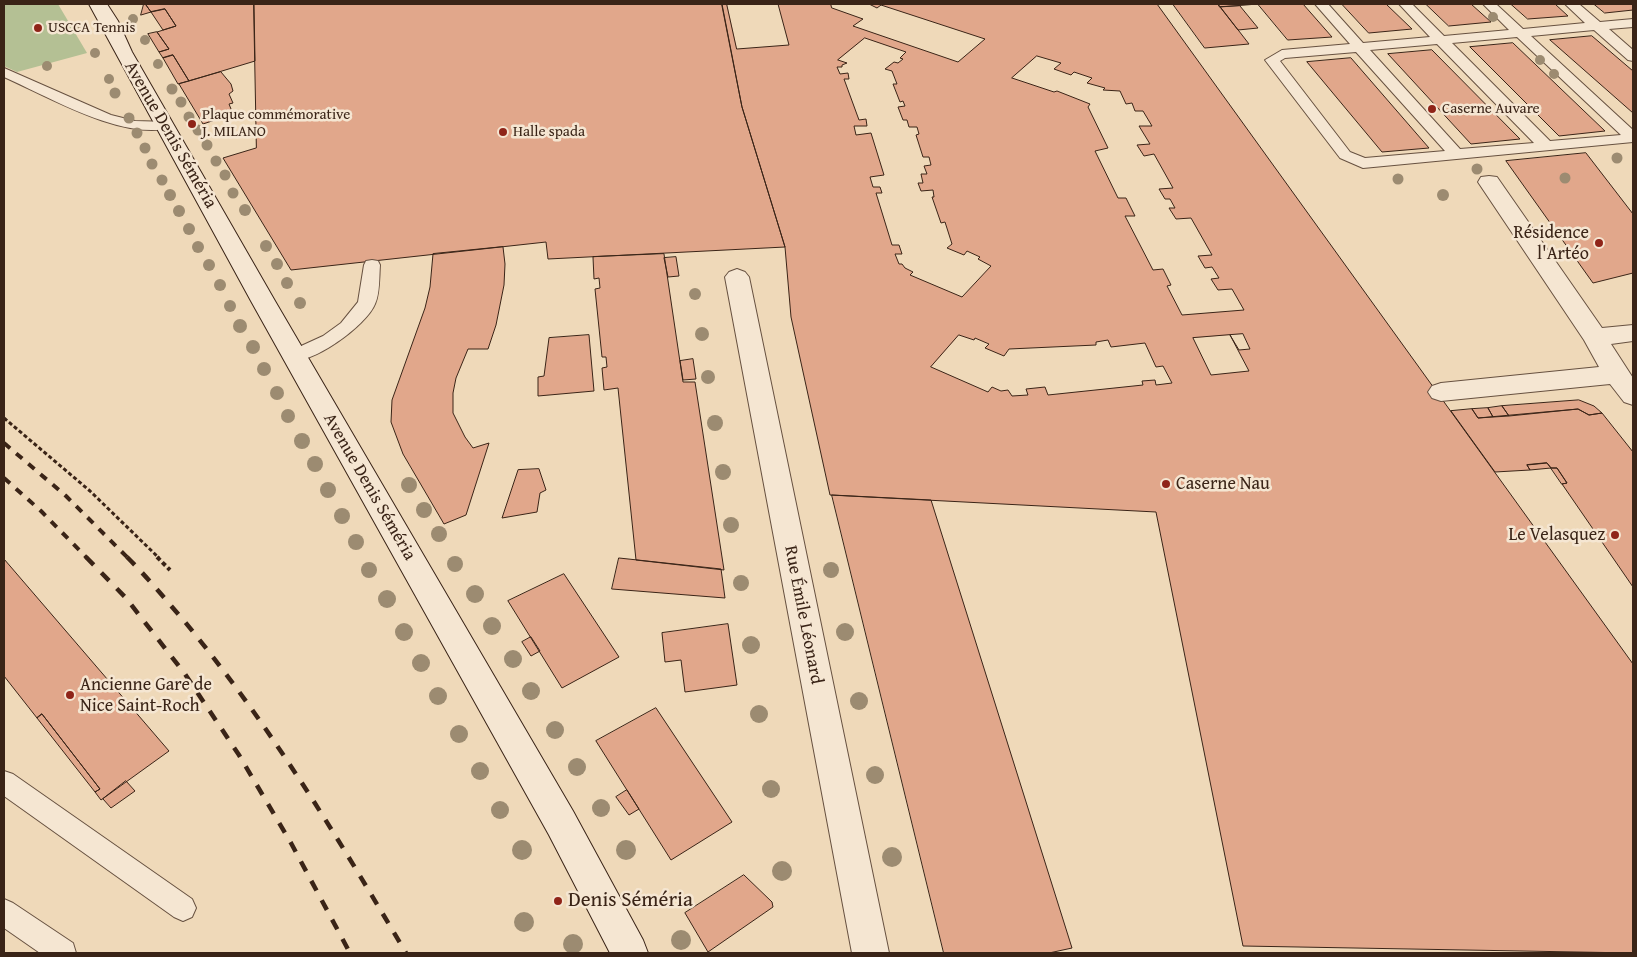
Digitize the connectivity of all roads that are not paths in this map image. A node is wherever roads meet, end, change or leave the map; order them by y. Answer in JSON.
{"nodes":[{"id":1,"x":1321,"y":4,"type":"edge"},
{"id":2,"x":1405,"y":4,"type":"edge"},
{"id":3,"x":1489,"y":4,"type":"edge"},
{"id":4,"x":1571,"y":4,"type":"edge"},
{"id":5,"x":108,"y":9,"type":"edge"},
{"id":6,"x":1633,"y":22,"type":"edge"},
{"id":7,"x":1596,"y":26,"type":"junction"},
{"id":8,"x":1520,"y":32,"type":"junction"},
{"id":9,"x":1440,"y":39,"type":"junction"},
{"id":10,"x":1359,"y":46,"type":"junction"},
{"id":11,"x":1633,"y":57,"type":"edge"},
{"id":12,"x":4,"y":72,"type":"edge"},
{"id":13,"x":165,"y":125,"type":"junction"},
{"id":14,"x":1546,"y":146,"type":"junction"},
{"id":15,"x":1457,"y":155,"type":"junction"},
{"id":16,"x":1490,"y":182,"type":"dead end"},
{"id":17,"x":372,"y":265,"type":"dead end"},
{"id":18,"x":737,"y":277,"type":"dead end"},
{"id":19,"x":1633,"y":333,"type":"edge"},
{"id":20,"x":1595,"y":337,"type":"junction"},
{"id":21,"x":294,"y":356,"type":"junction"},
{"id":22,"x":1616,"y":374,"type":"junction"},
{"id":23,"x":1441,"y":392,"type":"dead end"},
{"id":24,"x":1633,"y":396,"type":"edge"},
{"id":25,"x":4,"y":782,"type":"edge"},
{"id":26,"x":184,"y":908,"type":"dead end"},
{"id":27,"x":4,"y":912,"type":"edge"},
{"id":28,"x":63,"y":953,"type":"edge"},
{"id":29,"x":630,"y":953,"type":"edge"},
{"id":30,"x":870,"y":953,"type":"edge"}],
"edges":[{"from":1,"to":10,"type":"lane"},
{"from":2,"to":9,"type":"lane"},
{"from":3,"to":8,"type":"lane"},
{"from":4,"to":7,"type":"lane"},
{"from":5,"to":13,"type":"street","name":"Avenue Denis Séméria"},
{"from":6,"to":7,"type":"lane"},
{"from":7,"to":8,"type":"lane"},
{"from":7,"to":11,"type":"lane"},
{"from":8,"to":9,"type":"lane"},
{"from":8,"to":14,"type":"lane"},
{"from":9,"to":10,"type":"lane"},
{"from":9,"to":14,"type":"lane"},
{"from":10,"to":15,"type":"lane"},
{"from":10,"to":15,"type":"lane"},
{"from":12,"to":13,"type":"lane"},
{"from":13,"to":21,"type":"street","name":"Avenue Denis Séméria"},
{"from":14,"to":15,"type":"lane"},
{"from":16,"to":20,"type":"street"},
{"from":17,"to":21,"type":"lane"},
{"from":18,"to":30,"type":"street","name":"Rue Émile Léonard"},
{"from":19,"to":20,"type":"street"},
{"from":20,"to":22,"type":"street"},
{"from":21,"to":29,"type":"street","name":"Avenue Denis Séméria"},
{"from":22,"to":23,"type":"street"},
{"from":22,"to":24,"type":"street"},
{"from":25,"to":26,"type":"lane"},
{"from":27,"to":28,"type":"lane"}]}
